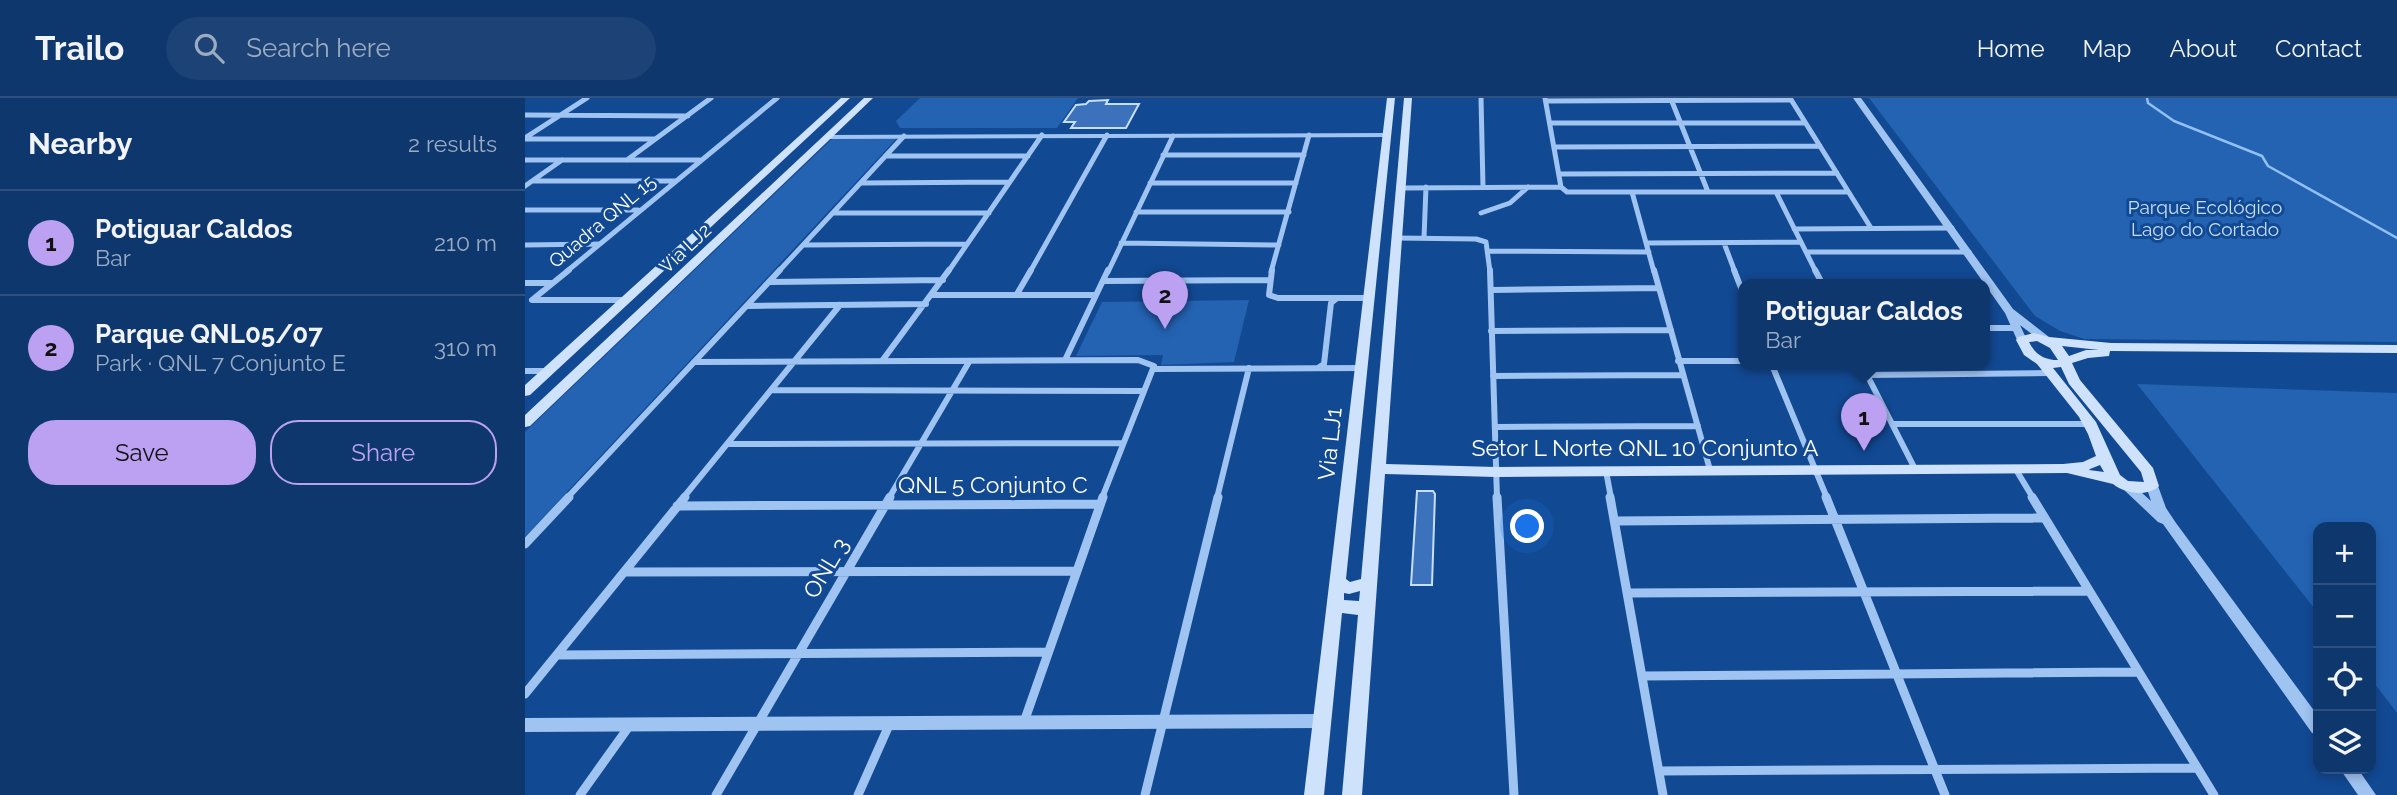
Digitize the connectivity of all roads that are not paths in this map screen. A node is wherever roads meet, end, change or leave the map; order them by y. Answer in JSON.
{"nodes":[{"id":1,"x":587,"y":98,"type":"edge"},
{"id":2,"x":711,"y":98,"type":"edge"},
{"id":3,"x":778,"y":98,"type":"edge"},
{"id":4,"x":846,"y":98,"type":"edge"},
{"id":5,"x":869,"y":98,"type":"edge"},
{"id":6,"x":1481,"y":98,"type":"edge"},
{"id":7,"x":1857,"y":98,"type":"edge"},
{"id":8,"x":1546,"y":99,"type":"edge"},
{"id":9,"x":1671,"y":99,"type":"edge"},
{"id":10,"x":1791,"y":99,"type":"edge"},
{"id":11,"x":1390,"y":102,"type":"edge"},
{"id":12,"x":1408,"y":102,"type":"edge"},
{"id":13,"x":525,"y":116,"type":"edge"},
{"id":14,"x":559,"y":116,"type":"junction"},
{"id":15,"x":688,"y":116,"type":"junction"},
{"id":16,"x":1551,"y":123,"type":"junction"},
{"id":17,"x":1681,"y":123,"type":"junction"},
{"id":18,"x":1805,"y":123,"type":"junction"},
{"id":19,"x":1042,"y":135,"type":"junction"},
{"id":20,"x":1107,"y":135,"type":"junction"},
{"id":21,"x":1309,"y":135,"type":"junction"},
{"id":22,"x":1387,"y":135,"type":"junction"},
{"id":23,"x":904,"y":136,"type":"junction"},
{"id":24,"x":1173,"y":136,"type":"junction"},
{"id":25,"x":828,"y":137,"type":"junction"},
{"id":26,"x":525,"y":138,"type":"edge"},
{"id":27,"x":654,"y":139,"type":"junction"},
{"id":28,"x":1820,"y":146,"type":"junction"},
{"id":29,"x":1555,"y":147,"type":"junction"},
{"id":30,"x":1691,"y":147,"type":"junction"},
{"id":31,"x":1163,"y":155,"type":"junction"},
{"id":32,"x":1304,"y":155,"type":"junction"},
{"id":33,"x":886,"y":156,"type":"junction"},
{"id":34,"x":1028,"y":156,"type":"junction"},
{"id":35,"x":525,"y":160,"type":"edge"},
{"id":36,"x":562,"y":160,"type":"junction"},
{"id":37,"x":627,"y":160,"type":"junction"},
{"id":38,"x":701,"y":160,"type":"junction"},
{"id":39,"x":1383,"y":171,"type":"junction"},
{"id":40,"x":1403,"y":172,"type":"junction"},
{"id":41,"x":1700,"y":173,"type":"junction"},
{"id":42,"x":1837,"y":173,"type":"junction"},
{"id":43,"x":1560,"y":174,"type":"junction"},
{"id":44,"x":533,"y":181,"type":"junction"},
{"id":45,"x":676,"y":181,"type":"junction"},
{"id":46,"x":1009,"y":182,"type":"junction"},
{"id":47,"x":862,"y":183,"type":"junction"},
{"id":48,"x":1150,"y":183,"type":"junction"},
{"id":49,"x":1297,"y":183,"type":"junction"},
{"id":50,"x":525,"y":186,"type":"edge"},
{"id":51,"x":1426,"y":187,"type":"junction"},
{"id":52,"x":1483,"y":187,"type":"junction"},
{"id":53,"x":1528,"y":187,"type":"junction"},
{"id":54,"x":1402,"y":188,"type":"junction"},
{"id":55,"x":1562,"y":188,"type":"junction"},
{"id":56,"x":1632,"y":192,"type":"junction"},
{"id":57,"x":1708,"y":192,"type":"junction"},
{"id":58,"x":1776,"y":192,"type":"junction"},
{"id":59,"x":1848,"y":192,"type":"junction"},
{"id":60,"x":731,"y":203,"type":"junction"},
{"id":61,"x":759,"y":203,"type":"junction"},
{"id":62,"x":525,"y":210,"type":"edge"},
{"id":63,"x":639,"y":210,"type":"junction"},
{"id":64,"x":1136,"y":212,"type":"junction"},
{"id":65,"x":1289,"y":212,"type":"junction"},
{"id":66,"x":834,"y":213,"type":"junction"},
{"id":67,"x":989,"y":213,"type":"junction"},
{"id":68,"x":1481,"y":213,"type":"dead end"},
{"id":69,"x":1871,"y":228,"type":"junction"},
{"id":70,"x":1952,"y":228,"type":"junction"},
{"id":71,"x":1794,"y":229,"type":"junction"},
{"id":72,"x":1397,"y":238,"type":"junction"},
{"id":73,"x":1424,"y":238,"type":"junction"},
{"id":74,"x":1801,"y":242,"type":"junction"},
{"id":75,"x":1121,"y":243,"type":"junction"},
{"id":76,"x":1647,"y":243,"type":"junction"},
{"id":77,"x":1724,"y":243,"type":"junction"},
{"id":78,"x":600,"y":244,"type":"junction"},
{"id":79,"x":967,"y":244,"type":"junction"},
{"id":80,"x":525,"y":245,"type":"edge"},
{"id":81,"x":804,"y":245,"type":"junction"},
{"id":82,"x":1279,"y":245,"type":"junction"},
{"id":83,"x":1487,"y":247,"type":"junction"},
{"id":84,"x":1649,"y":252,"type":"junction"},
{"id":85,"x":1806,"y":252,"type":"junction"},
{"id":86,"x":1969,"y":252,"type":"junction"},
{"id":87,"x":1394,"y":258,"type":"junction"},
{"id":88,"x":1372,"y":264,"type":"junction"},
{"id":89,"x":1393,"y":275,"type":"junction"},
{"id":90,"x":1820,"y":279,"type":"edge"},
{"id":91,"x":1984,"y":279,"type":"edge"},
{"id":92,"x":943,"y":280,"type":"junction"},
{"id":93,"x":1269,"y":280,"type":"junction"},
{"id":94,"x":1738,"y":280,"type":"edge"},
{"id":95,"x":1103,"y":281,"type":"junction"},
{"id":96,"x":770,"y":282,"type":"junction"},
{"id":97,"x":525,"y":283,"type":"edge"},
{"id":98,"x":552,"y":283,"type":"junction"},
{"id":99,"x":1659,"y":288,"type":"junction"},
{"id":100,"x":1990,"y":289,"type":"edge"},
{"id":101,"x":1491,"y":290,"type":"junction"},
{"id":102,"x":1017,"y":294,"type":"junction"},
{"id":103,"x":933,"y":295,"type":"junction"},
{"id":104,"x":1095,"y":295,"type":"junction"},
{"id":105,"x":1369,"y":298,"type":"junction"},
{"id":106,"x":626,"y":300,"type":"junction"},
{"id":107,"x":1331,"y":300,"type":"junction"},
{"id":108,"x":528,"y":301,"type":"edge"},
{"id":109,"x":926,"y":304,"type":"junction"},
{"id":110,"x":840,"y":305,"type":"junction"},
{"id":111,"x":747,"y":306,"type":"junction"},
{"id":112,"x":2009,"y":310,"type":"junction"},
{"id":113,"x":1990,"y":329,"type":"edge"},
{"id":114,"x":1671,"y":330,"type":"junction"},
{"id":115,"x":1491,"y":331,"type":"junction"},
{"id":116,"x":2018,"y":334,"type":"junction"},
{"id":117,"x":2047,"y":340,"type":"junction"},
{"id":118,"x":2397,"y":349,"type":"edge"},
{"id":119,"x":2397,"y":357,"type":"edge"},
{"id":120,"x":1065,"y":360,"type":"junction"},
{"id":121,"x":1678,"y":360,"type":"junction"},
{"id":122,"x":882,"y":361,"type":"junction"},
{"id":123,"x":1738,"y":361,"type":"edge"},
{"id":124,"x":694,"y":362,"type":"junction"},
{"id":125,"x":793,"y":362,"type":"junction"},
{"id":126,"x":969,"y":362,"type":"junction"},
{"id":127,"x":2065,"y":362,"type":"junction"},
{"id":128,"x":1323,"y":367,"type":"junction"},
{"id":129,"x":1249,"y":368,"type":"junction"},
{"id":130,"x":1361,"y":368,"type":"junction"},
{"id":131,"x":2046,"y":368,"type":"junction"},
{"id":132,"x":1154,"y":369,"type":"junction"},
{"id":133,"x":1774,"y":370,"type":"edge"},
{"id":134,"x":1865,"y":370,"type":"edge"},
{"id":135,"x":1986,"y":370,"type":"edge"},
{"id":136,"x":1990,"y":370,"type":"edge"},
{"id":137,"x":525,"y":371,"type":"edge"},
{"id":138,"x":548,"y":371,"type":"junction"},
{"id":139,"x":1867,"y":374,"type":"junction"},
{"id":140,"x":1682,"y":375,"type":"junction"},
{"id":141,"x":1493,"y":376,"type":"junction"},
{"id":142,"x":772,"y":390,"type":"junction"},
{"id":143,"x":952,"y":391,"type":"junction"},
{"id":144,"x":1145,"y":391,"type":"junction"},
{"id":145,"x":525,"y":392,"type":"edge"},
{"id":146,"x":525,"y":423,"type":"edge"},
{"id":147,"x":1892,"y":424,"type":"junction"},
{"id":148,"x":2090,"y":424,"type":"junction"},
{"id":149,"x":1496,"y":426,"type":"junction"},
{"id":150,"x":1698,"y":426,"type":"junction"},
{"id":151,"x":1123,"y":443,"type":"junction"},
{"id":152,"x":727,"y":444,"type":"junction"},
{"id":153,"x":921,"y":444,"type":"junction"},
{"id":154,"x":2102,"y":456,"type":"junction"},
{"id":155,"x":2133,"y":456,"type":"junction"},
{"id":156,"x":2015,"y":468,"type":"junction"},
{"id":157,"x":1377,"y":469,"type":"junction"},
{"id":158,"x":1815,"y":469,"type":"junction"},
{"id":159,"x":1915,"y":469,"type":"junction"},
{"id":160,"x":2063,"y":469,"type":"junction"},
{"id":161,"x":1710,"y":470,"type":"junction"},
{"id":162,"x":1606,"y":471,"type":"junction"},
{"id":163,"x":1496,"y":472,"type":"junction"},
{"id":164,"x":2122,"y":483,"type":"junction"},
{"id":165,"x":2152,"y":486,"type":"junction"},
{"id":166,"x":885,"y":504,"type":"junction"},
{"id":167,"x":1100,"y":504,"type":"junction"},
{"id":168,"x":677,"y":506,"type":"junction"},
{"id":169,"x":2044,"y":518,"type":"junction"},
{"id":170,"x":1836,"y":520,"type":"junction"},
{"id":171,"x":1617,"y":522,"type":"junction"},
{"id":172,"x":2171,"y":526,"type":"junction"},
{"id":173,"x":525,"y":544,"type":"edge"},
{"id":174,"x":1077,"y":571,"type":"junction"},
{"id":175,"x":624,"y":572,"type":"junction"},
{"id":176,"x":846,"y":573,"type":"junction"},
{"id":177,"x":1337,"y":582,"type":"junction"},
{"id":178,"x":1369,"y":583,"type":"junction"},
{"id":179,"x":2088,"y":591,"type":"junction"},
{"id":180,"x":1866,"y":592,"type":"junction"},
{"id":181,"x":1628,"y":593,"type":"junction"},
{"id":182,"x":1334,"y":609,"type":"junction"},
{"id":183,"x":1366,"y":612,"type":"junction"},
{"id":184,"x":1048,"y":652,"type":"junction"},
{"id":185,"x":797,"y":654,"type":"junction"},
{"id":186,"x":557,"y":655,"type":"junction"},
{"id":187,"x":2137,"y":672,"type":"junction"},
{"id":188,"x":1897,"y":673,"type":"junction"},
{"id":189,"x":1642,"y":676,"type":"junction"},
{"id":190,"x":525,"y":694,"type":"edge"},
{"id":191,"x":1322,"y":721,"type":"junction"},
{"id":192,"x":2313,"y":721,"type":"edge"},
{"id":193,"x":1024,"y":722,"type":"junction"},
{"id":194,"x":890,"y":723,"type":"junction"},
{"id":195,"x":1163,"y":723,"type":"junction"},
{"id":196,"x":525,"y":725,"type":"edge"},
{"id":197,"x":630,"y":725,"type":"junction"},
{"id":198,"x":756,"y":725,"type":"junction"},
{"id":199,"x":2197,"y":768,"type":"junction"},
{"id":200,"x":1935,"y":770,"type":"junction"},
{"id":201,"x":1659,"y":771,"type":"junction"},
{"id":202,"x":2352,"y":774,"type":"edge"},
{"id":203,"x":580,"y":795,"type":"edge"},
{"id":204,"x":716,"y":795,"type":"edge"},
{"id":205,"x":857,"y":795,"type":"edge"},
{"id":206,"x":1145,"y":795,"type":"edge"},
{"id":207,"x":1314,"y":795,"type":"edge"},
{"id":208,"x":1352,"y":795,"type":"edge"},
{"id":209,"x":1514,"y":795,"type":"edge"},
{"id":210,"x":1663,"y":795,"type":"edge"},
{"id":211,"x":1945,"y":795,"type":"edge"},
{"id":212,"x":2214,"y":795,"type":"edge"},
{"id":213,"x":2368,"y":795,"type":"edge"}],
"edges":[{"from":1,"to":14,"type":"street"},
{"from":2,"to":15,"type":"street"},
{"from":3,"to":38,"type":"street","name":"Quadra QNL 15"},
{"from":4,"to":60,"type":"main road","name":"Via LJ2"},
{"from":5,"to":25,"type":"main road","name":"Via LJ2"},
{"from":6,"to":52,"type":"street"},
{"from":7,"to":70,"type":"street"},
{"from":8,"to":9,"type":"street"},
{"from":8,"to":16,"type":"street"},
{"from":9,"to":10,"type":"street"},
{"from":9,"to":17,"type":"street"},
{"from":10,"to":18,"type":"street"},
{"from":11,"to":12,"type":"main road"},
{"from":11,"to":22,"type":"main road","name":"Via LJ1"},
{"from":12,"to":40,"type":"main road","name":"Via LJ1"},
{"from":13,"to":14,"type":"street"},
{"from":14,"to":15,"type":"street"},
{"from":14,"to":26,"type":"street"},
{"from":15,"to":27,"type":"street"},
{"from":16,"to":17,"type":"street"},
{"from":16,"to":29,"type":"street"},
{"from":17,"to":18,"type":"street"},
{"from":17,"to":30,"type":"street"},
{"from":18,"to":28,"type":"street"},
{"from":19,"to":20,"type":"street"},
{"from":19,"to":23,"type":"street"},
{"from":19,"to":34,"type":"street"},
{"from":20,"to":24,"type":"street"},
{"from":20,"to":102,"type":"street"},
{"from":21,"to":22,"type":"street"},
{"from":21,"to":24,"type":"street"},
{"from":21,"to":32,"type":"street"},
{"from":22,"to":39,"type":"main road","name":"Via LJ1"},
{"from":23,"to":25,"type":"street"},
{"from":23,"to":33,"type":"street"},
{"from":24,"to":31,"type":"street"},
{"from":25,"to":61,"type":"main road","name":"Via LJ2"},
{"from":26,"to":27,"type":"street"},
{"from":27,"to":37,"type":"street"},
{"from":28,"to":30,"type":"street"},
{"from":28,"to":42,"type":"street"},
{"from":29,"to":30,"type":"street"},
{"from":29,"to":43,"type":"street"},
{"from":30,"to":41,"type":"street"},
{"from":31,"to":32,"type":"street"},
{"from":31,"to":48,"type":"street"},
{"from":32,"to":49,"type":"street"},
{"from":33,"to":34,"type":"street"},
{"from":33,"to":47,"type":"street"},
{"from":34,"to":46,"type":"street"},
{"from":35,"to":36,"type":"street"},
{"from":36,"to":37,"type":"street"},
{"from":36,"to":44,"type":"street"},
{"from":37,"to":38,"type":"street"},
{"from":38,"to":45,"type":"street","name":"Quadra QNL 15"},
{"from":39,"to":40,"type":"main road"},
{"from":39,"to":88,"type":"main road","name":"Via LJ1"},
{"from":40,"to":54,"type":"main road","name":"Via LJ1"},
{"from":41,"to":42,"type":"street"},
{"from":41,"to":43,"type":"street"},
{"from":41,"to":57,"type":"street"},
{"from":42,"to":59,"type":"street"},
{"from":43,"to":55,"type":"street"},
{"from":44,"to":45,"type":"street"},
{"from":44,"to":50,"type":"street"},
{"from":45,"to":63,"type":"street","name":"Quadra QNL 15"},
{"from":46,"to":47,"type":"street"},
{"from":46,"to":67,"type":"street"},
{"from":47,"to":66,"type":"street"},
{"from":48,"to":49,"type":"street"},
{"from":48,"to":64,"type":"street"},
{"from":49,"to":65,"type":"street"},
{"from":51,"to":52,"type":"street"},
{"from":51,"to":54,"type":"street"},
{"from":51,"to":73,"type":"street"},
{"from":52,"to":53,"type":"street"},
{"from":53,"to":55,"type":"street"},
{"from":53,"to":68,"type":"street"},
{"from":54,"to":72,"type":"main road","name":"Via LJ1"},
{"from":55,"to":56,"type":"street"},
{"from":56,"to":57,"type":"street"},
{"from":56,"to":76,"type":"street"},
{"from":57,"to":58,"type":"street"},
{"from":58,"to":59,"type":"street"},
{"from":58,"to":71,"type":"street"},
{"from":59,"to":69,"type":"street"},
{"from":60,"to":61,"type":"main road"},
{"from":60,"to":106,"type":"main road","name":"Via LJ2"},
{"from":61,"to":146,"type":"main road","name":"Via LJ2"},
{"from":62,"to":63,"type":"street"},
{"from":63,"to":78,"type":"street","name":"Quadra QNL 15"},
{"from":64,"to":65,"type":"street"},
{"from":64,"to":75,"type":"street"},
{"from":65,"to":82,"type":"street"},
{"from":66,"to":67,"type":"street"},
{"from":66,"to":81,"type":"street"},
{"from":67,"to":79,"type":"street"},
{"from":69,"to":70,"type":"street"},
{"from":69,"to":71,"type":"street"},
{"from":70,"to":86,"type":"street"},
{"from":71,"to":74,"type":"street"},
{"from":72,"to":73,"type":"street"},
{"from":72,"to":87,"type":"main road","name":"Via LJ1"},
{"from":73,"to":83,"type":"street"},
{"from":74,"to":77,"type":"street"},
{"from":74,"to":85,"type":"street"},
{"from":75,"to":82,"type":"street"},
{"from":75,"to":95,"type":"street"},
{"from":76,"to":77,"type":"street"},
{"from":76,"to":84,"type":"street"},
{"from":77,"to":94,"type":"street"},
{"from":78,"to":80,"type":"street"},
{"from":78,"to":98,"type":"street","name":"Quadra QNL 15"},
{"from":79,"to":81,"type":"street"},
{"from":79,"to":92,"type":"street"},
{"from":81,"to":96,"type":"street"},
{"from":82,"to":93,"type":"street"},
{"from":83,"to":84,"type":"street"},
{"from":83,"to":101,"type":"street"},
{"from":84,"to":99,"type":"street"},
{"from":85,"to":86,"type":"street"},
{"from":85,"to":90,"type":"street"},
{"from":86,"to":91,"type":"street"},
{"from":87,"to":88,"type":"main road"},
{"from":87,"to":89,"type":"main road","name":"Via LJ1"},
{"from":88,"to":89,"type":"main road"},
{"from":88,"to":105,"type":"main road","name":"Via LJ1"},
{"from":89,"to":157,"type":"main road","name":"Via LJ1"},
{"from":92,"to":96,"type":"street"},
{"from":92,"to":103,"type":"street"},
{"from":93,"to":95,"type":"street"},
{"from":93,"to":107,"type":"street"},
{"from":95,"to":104,"type":"street"},
{"from":96,"to":111,"type":"street"},
{"from":97,"to":98,"type":"street"},
{"from":98,"to":108,"type":"street","name":"Quadra QNL 15"},
{"from":99,"to":101,"type":"street"},
{"from":99,"to":114,"type":"street"},
{"from":100,"to":112,"type":"street"},
{"from":101,"to":115,"type":"street"},
{"from":102,"to":103,"type":"street"},
{"from":102,"to":104,"type":"street"},
{"from":103,"to":109,"type":"street"},
{"from":104,"to":120,"type":"street"},
{"from":105,"to":107,"type":"street"},
{"from":105,"to":130,"type":"main road","name":"Via LJ1"},
{"from":106,"to":108,"type":"street","name":"Quadra QNL 15"},
{"from":106,"to":138,"type":"main road","name":"Via LJ2"},
{"from":107,"to":128,"type":"street"},
{"from":109,"to":110,"type":"street"},
{"from":109,"to":122,"type":"street"},
{"from":110,"to":111,"type":"street"},
{"from":110,"to":125,"type":"street"},
{"from":111,"to":124,"type":"street"},
{"from":112,"to":116,"type":"street"},
{"from":112,"to":117,"type":"street"},
{"from":113,"to":116,"type":"street"},
{"from":114,"to":115,"type":"street"},
{"from":114,"to":121,"type":"street"},
{"from":115,"to":141,"type":"street"},
{"from":116,"to":117,"type":"main road"},
{"from":116,"to":131,"type":"main road"},
{"from":117,"to":118,"type":"main road"},
{"from":117,"to":127,"type":"main road"},
{"from":119,"to":127,"type":"main road"},
{"from":120,"to":126,"type":"street"},
{"from":120,"to":132,"type":"street"},
{"from":121,"to":123,"type":"street"},
{"from":121,"to":140,"type":"street"},
{"from":122,"to":125,"type":"street"},
{"from":122,"to":126,"type":"street"},
{"from":124,"to":125,"type":"street"},
{"from":124,"to":173,"type":"street"},
{"from":125,"to":142,"type":"street"},
{"from":126,"to":143,"type":"street","name":"ONL 3"},
{"from":127,"to":131,"type":"main road"},
{"from":127,"to":155,"type":"main road"},
{"from":128,"to":129,"type":"street"},
{"from":128,"to":130,"type":"street"},
{"from":129,"to":132,"type":"street"},
{"from":129,"to":195,"type":"street"},
{"from":130,"to":177,"type":"main road","name":"Via LJ1"},
{"from":131,"to":136,"type":"street"},
{"from":131,"to":148,"type":"main road"},
{"from":132,"to":144,"type":"street"},
{"from":133,"to":158,"type":"street"},
{"from":134,"to":139,"type":"street"},
{"from":135,"to":139,"type":"street"},
{"from":137,"to":138,"type":"street"},
{"from":138,"to":145,"type":"main road","name":"Via LJ2"},
{"from":139,"to":147,"type":"street"},
{"from":140,"to":141,"type":"street"},
{"from":140,"to":150,"type":"street"},
{"from":141,"to":149,"type":"street"},
{"from":142,"to":143,"type":"street"},
{"from":142,"to":152,"type":"street"},
{"from":143,"to":144,"type":"street"},
{"from":143,"to":153,"type":"street","name":"ONL 3"},
{"from":144,"to":151,"type":"street"},
{"from":147,"to":148,"type":"street"},
{"from":147,"to":159,"type":"street"},
{"from":148,"to":154,"type":"main road"},
{"from":149,"to":150,"type":"street"},
{"from":149,"to":163,"type":"street"},
{"from":150,"to":161,"type":"street"},
{"from":151,"to":153,"type":"street"},
{"from":151,"to":167,"type":"street"},
{"from":152,"to":153,"type":"street"},
{"from":152,"to":168,"type":"street"},
{"from":153,"to":166,"type":"street","name":"ONL 3"},
{"from":154,"to":155,"type":"main road"},
{"from":154,"to":160,"type":"main road"},
{"from":154,"to":164,"type":"main road"},
{"from":155,"to":165,"type":"main road"},
{"from":156,"to":159,"type":"main road","name":"Setor L Norte QNL 10 Conjunto A"},
{"from":156,"to":160,"type":"main road","name":"Setor L Norte QNL 10 Conjunto A"},
{"from":156,"to":169,"type":"street"},
{"from":157,"to":163,"type":"main road","name":"Setor L Norte QNL 10 Conjunto A"},
{"from":157,"to":178,"type":"main road","name":"Via LJ1"},
{"from":158,"to":159,"type":"main road","name":"Setor L Norte QNL 10 Conjunto A"},
{"from":158,"to":161,"type":"main road","name":"Setor L Norte QNL 10 Conjunto A"},
{"from":158,"to":170,"type":"street"},
{"from":160,"to":164,"type":"main road"},
{"from":161,"to":162,"type":"main road","name":"Setor L Norte QNL 10 Conjunto A"},
{"from":162,"to":163,"type":"main road","name":"Setor L Norte QNL 10 Conjunto A"},
{"from":162,"to":171,"type":"street"},
{"from":163,"to":209,"type":"street"},
{"from":164,"to":165,"type":"main road"},
{"from":164,"to":172,"type":"street"},
{"from":165,"to":172,"type":"street"},
{"from":166,"to":167,"type":"street","name":"QNL 5 Conjunto C"},
{"from":166,"to":168,"type":"street","name":"QNL 5 Conjunto C"},
{"from":166,"to":176,"type":"street","name":"ONL 3"},
{"from":167,"to":174,"type":"street"},
{"from":168,"to":175,"type":"street"},
{"from":169,"to":170,"type":"street"},
{"from":169,"to":179,"type":"street"},
{"from":170,"to":171,"type":"street"},
{"from":170,"to":180,"type":"street"},
{"from":171,"to":181,"type":"street"},
{"from":172,"to":192,"type":"street"},
{"from":174,"to":176,"type":"street"},
{"from":174,"to":184,"type":"street"},
{"from":175,"to":176,"type":"street"},
{"from":175,"to":186,"type":"street"},
{"from":176,"to":185,"type":"street","name":"ONL 3"},
{"from":177,"to":178,"type":"main road"},
{"from":177,"to":182,"type":"main road","name":"Via LJ1"},
{"from":178,"to":183,"type":"main road","name":"Via LJ1"},
{"from":179,"to":180,"type":"street"},
{"from":179,"to":187,"type":"street"},
{"from":180,"to":181,"type":"street"},
{"from":180,"to":188,"type":"street"},
{"from":181,"to":189,"type":"street"},
{"from":182,"to":183,"type":"main road"},
{"from":182,"to":191,"type":"main road","name":"Via LJ1"},
{"from":183,"to":208,"type":"main road","name":"Via LJ1"},
{"from":184,"to":185,"type":"street"},
{"from":184,"to":193,"type":"street"},
{"from":185,"to":186,"type":"street"},
{"from":185,"to":198,"type":"street","name":"ONL 3"},
{"from":186,"to":190,"type":"street"},
{"from":187,"to":188,"type":"street"},
{"from":187,"to":199,"type":"street"},
{"from":188,"to":189,"type":"street"},
{"from":188,"to":200,"type":"street"},
{"from":189,"to":201,"type":"street"},
{"from":191,"to":195,"type":"street"},
{"from":191,"to":207,"type":"main road","name":"Via LJ1"},
{"from":193,"to":194,"type":"street"},
{"from":193,"to":195,"type":"street"},
{"from":194,"to":198,"type":"street"},
{"from":194,"to":205,"type":"street"},
{"from":195,"to":206,"type":"street"},
{"from":196,"to":197,"type":"street"},
{"from":197,"to":198,"type":"street"},
{"from":197,"to":203,"type":"street"},
{"from":198,"to":204,"type":"street","name":"ONL 3"},
{"from":199,"to":200,"type":"street"},
{"from":199,"to":212,"type":"street"},
{"from":200,"to":201,"type":"street"},
{"from":200,"to":211,"type":"street"},
{"from":201,"to":210,"type":"street"},
{"from":202,"to":213,"type":"street"}]}
